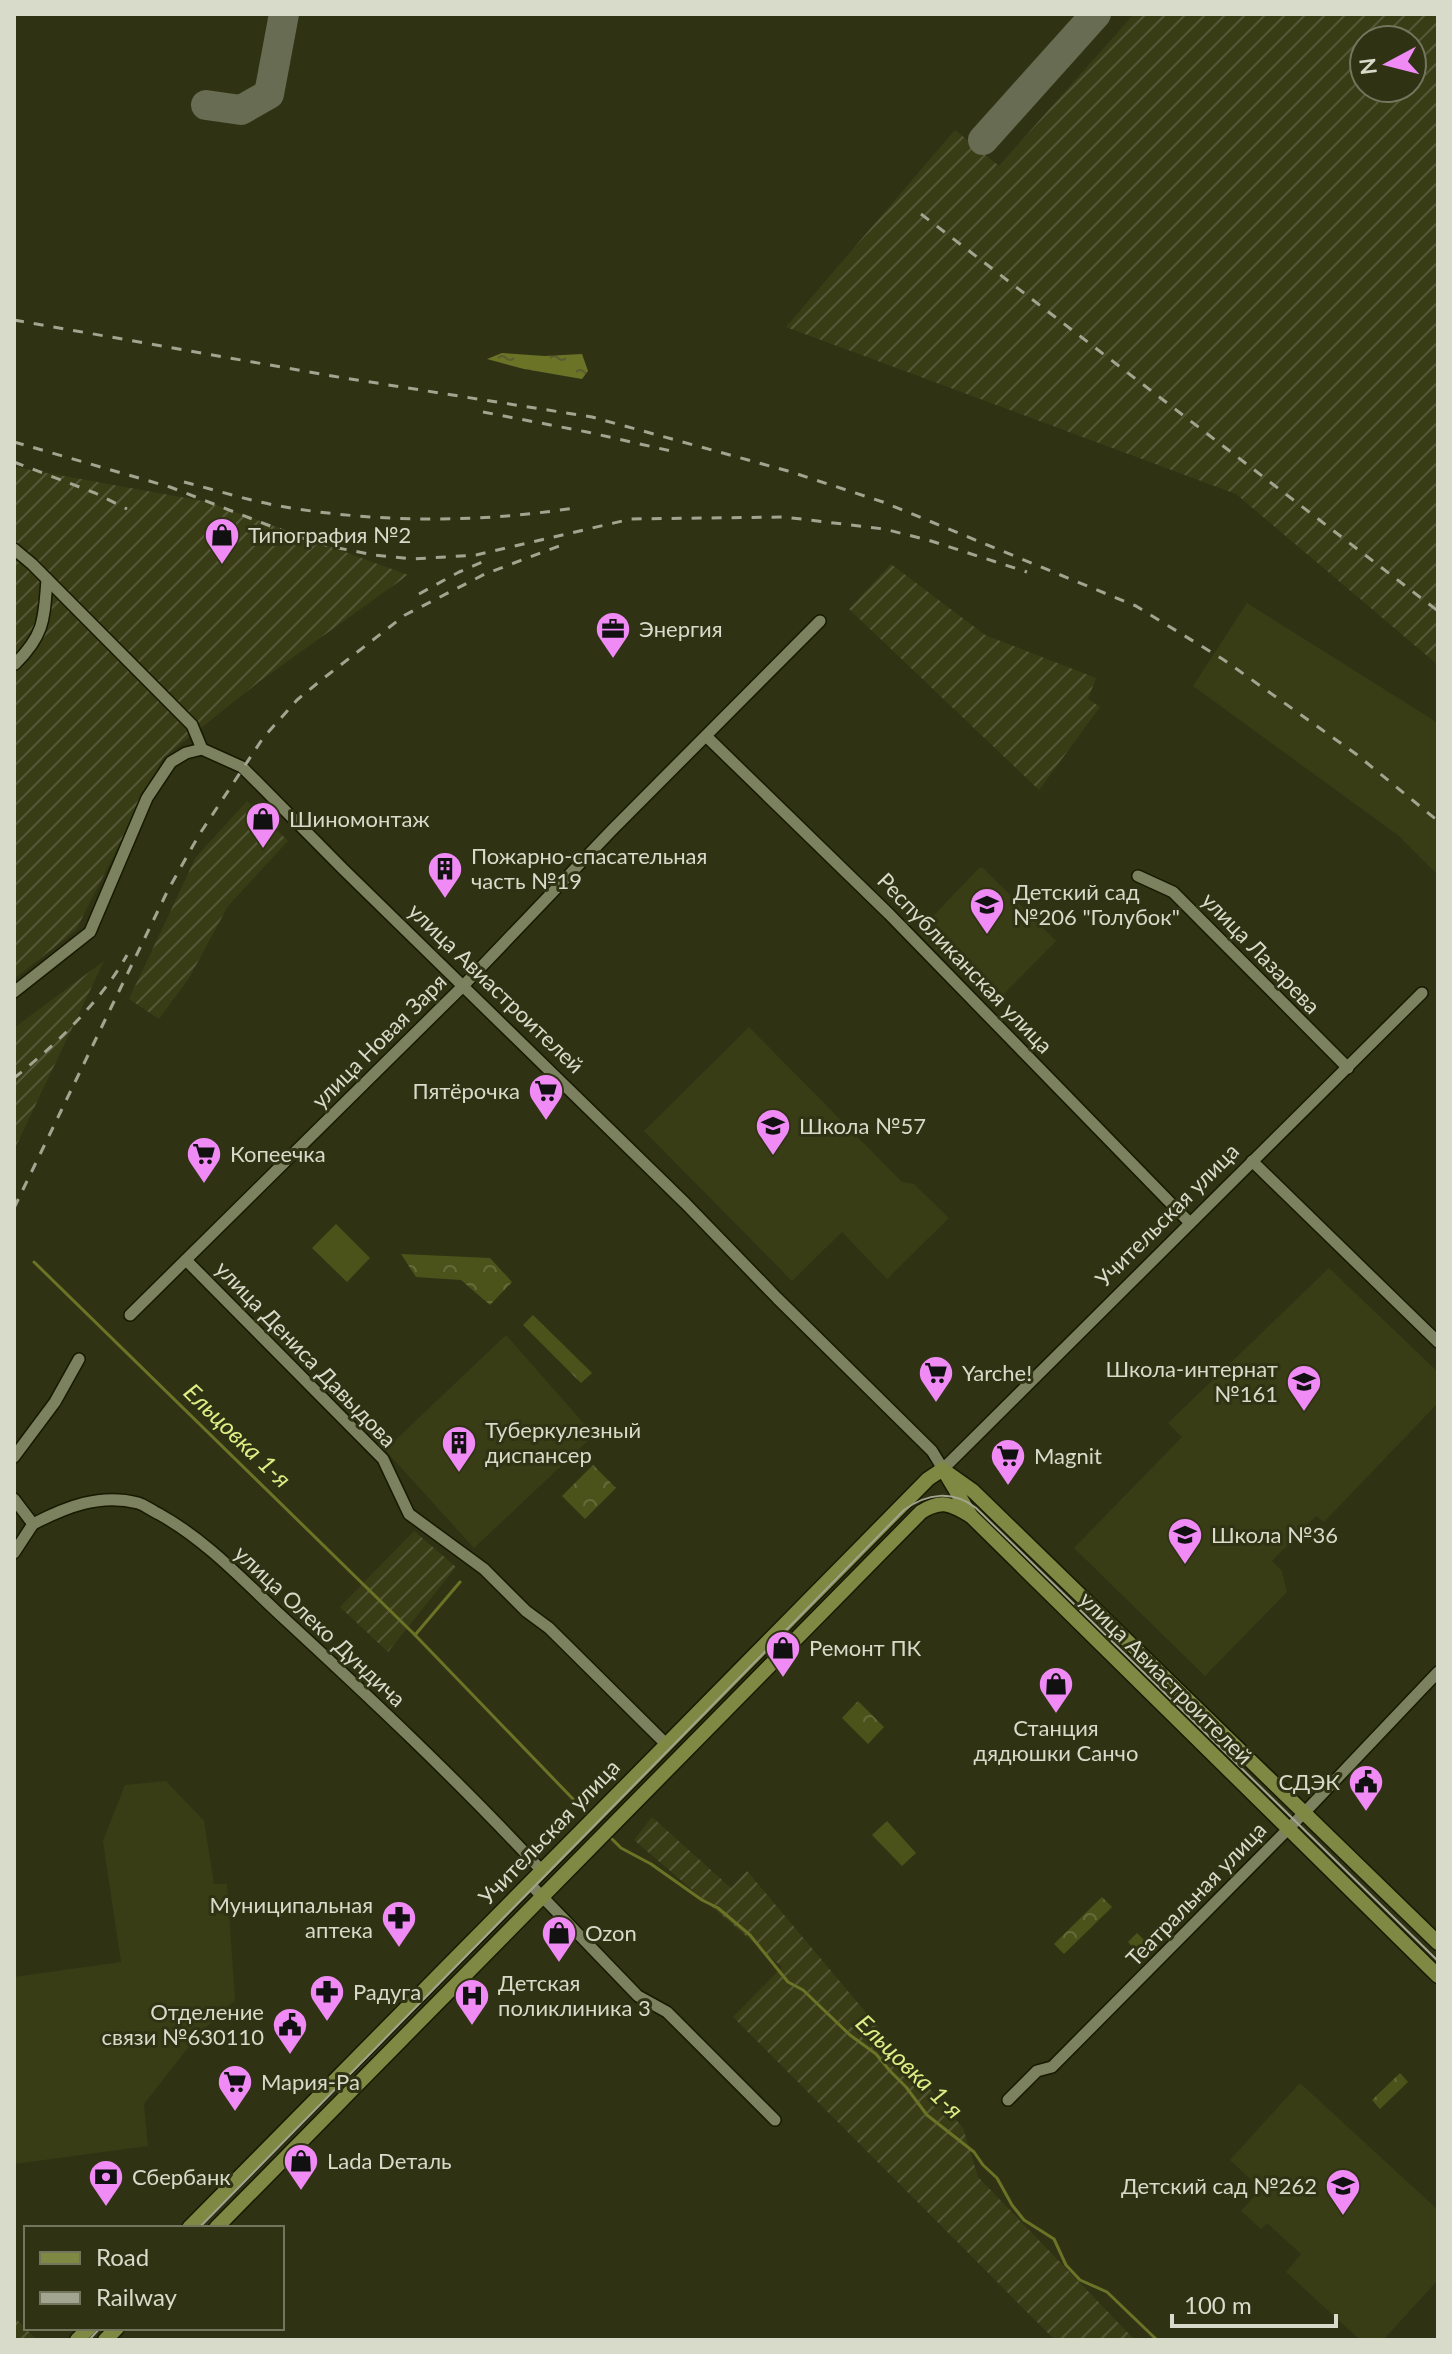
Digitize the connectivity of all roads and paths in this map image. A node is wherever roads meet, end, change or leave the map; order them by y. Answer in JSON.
{"nodes":[{"id":1,"x":14,"y":549,"type":"edge"},
{"id":2,"x":47,"y":579,"type":"junction"},
{"id":3,"x":820,"y":621,"type":"dead end"},
{"id":4,"x":15,"y":664,"type":"edge"},
{"id":5,"x":706,"y":736,"type":"junction"},
{"id":6,"x":202,"y":749,"type":"junction"},
{"id":7,"x":1138,"y":876,"type":"dead end"},
{"id":8,"x":463,"y":986,"type":"junction"},
{"id":9,"x":14,"y":992,"type":"edge"},
{"id":10,"x":1422,"y":993,"type":"dead end"},
{"id":11,"x":1348,"y":1068,"type":"junction"},
{"id":12,"x":1252,"y":1161,"type":"junction"},
{"id":13,"x":1190,"y":1223,"type":"junction"},
{"id":14,"x":186,"y":1260,"type":"junction"},
{"id":15,"x":130,"y":1315,"type":"dead end"},
{"id":16,"x":1438,"y":1342,"type":"edge"},
{"id":17,"x":79,"y":1359,"type":"dead end"},
{"id":18,"x":14,"y":1457,"type":"edge"},
{"id":19,"x":943,"y":1469,"type":"junction"},
{"id":20,"x":14,"y":1499,"type":"edge"},
{"id":21,"x":931,"y":1505,"type":"junction"},
{"id":22,"x":971,"y":1516,"type":"junction"},
{"id":23,"x":33,"y":1524,"type":"junction"},
{"id":24,"x":14,"y":1553,"type":"edge"},
{"id":25,"x":1438,"y":1672,"type":"edge"},
{"id":26,"x":666,"y":1744,"type":"junction"},
{"id":27,"x":1305,"y":1812,"type":"junction"},
{"id":28,"x":1288,"y":1829,"type":"junction"},
{"id":29,"x":542,"y":1871,"type":"junction"},
{"id":30,"x":530,"y":1884,"type":"junction"},
{"id":31,"x":542,"y":1895,"type":"junction"},
{"id":32,"x":1438,"y":1943,"type":"edge"},
{"id":33,"x":1438,"y":1976,"type":"edge"},
{"id":34,"x":1008,"y":2100,"type":"dead end"},
{"id":35,"x":775,"y":2120,"type":"dead end"},
{"id":36,"x":191,"y":2226,"type":"edge"},
{"id":37,"x":218,"y":2226,"type":"edge"}],
"edges":[{"from":1,"to":2,"type":"street"},
{"from":2,"to":4,"type":"street"},
{"from":2,"to":6,"type":"street"},
{"from":3,"to":5,"type":"street","name":"улица Новая Заря"},
{"from":5,"to":8,"type":"street","name":"улица Новая Заря"},
{"from":5,"to":13,"type":"street","name":"Республиканская улица"},
{"from":6,"to":8,"type":"street","name":"улица Авиастроителей"},
{"from":6,"to":9,"type":"street"},
{"from":7,"to":11,"type":"street","name":"улица Лазарева"},
{"from":8,"to":14,"type":"street","name":"улица Новая Заря"},
{"from":8,"to":19,"type":"street","name":"улица Авиастроителей"},
{"from":10,"to":11,"type":"street","name":"Учительская улица"},
{"from":11,"to":12,"type":"street","name":"Учительская улица"},
{"from":12,"to":13,"type":"street","name":"Учительская улица"},
{"from":12,"to":16,"type":"street"},
{"from":13,"to":19,"type":"street","name":"Учительская улица"},
{"from":14,"to":15,"type":"street","name":"улица Новая Заря"},
{"from":14,"to":26,"type":"street","name":"улица Дениса Давыдова"},
{"from":17,"to":18,"type":"street"},
{"from":19,"to":21,"type":"main road","name":"Учительская улица"},
{"from":19,"to":22,"type":"main road","name":"улица Авиастроителей"},
{"from":19,"to":26,"type":"main road","name":"Учительская улица"},
{"from":19,"to":27,"type":"main road","name":"улица Авиастроителей"},
{"from":20,"to":23,"type":"street"},
{"from":21,"to":22,"type":"main road"},
{"from":21,"to":31,"type":"main road","name":"Учительская улица"},
{"from":22,"to":28,"type":"main road","name":"улица Авиастроителей"},
{"from":23,"to":24,"type":"street"},
{"from":23,"to":29,"type":"street","name":"улица Олеко Дундича"},
{"from":25,"to":27,"type":"street","name":"Театральная улица"},
{"from":26,"to":29,"type":"main road","name":"Учительская улица"},
{"from":27,"to":28,"type":"street","name":"Театральная улица"},
{"from":27,"to":32,"type":"main road","name":"улица Авиастроителей"},
{"from":28,"to":33,"type":"main road","name":"улица Авиастроителей"},
{"from":28,"to":34,"type":"street","name":"Театральная улица"},
{"from":29,"to":30,"type":"main road","name":"Учительская улица"},
{"from":30,"to":31,"type":"street"},
{"from":30,"to":36,"type":"main road","name":"Учительская улица"},
{"from":31,"to":35,"type":"street"},
{"from":31,"to":37,"type":"main road","name":"Учительская улица"}]}
